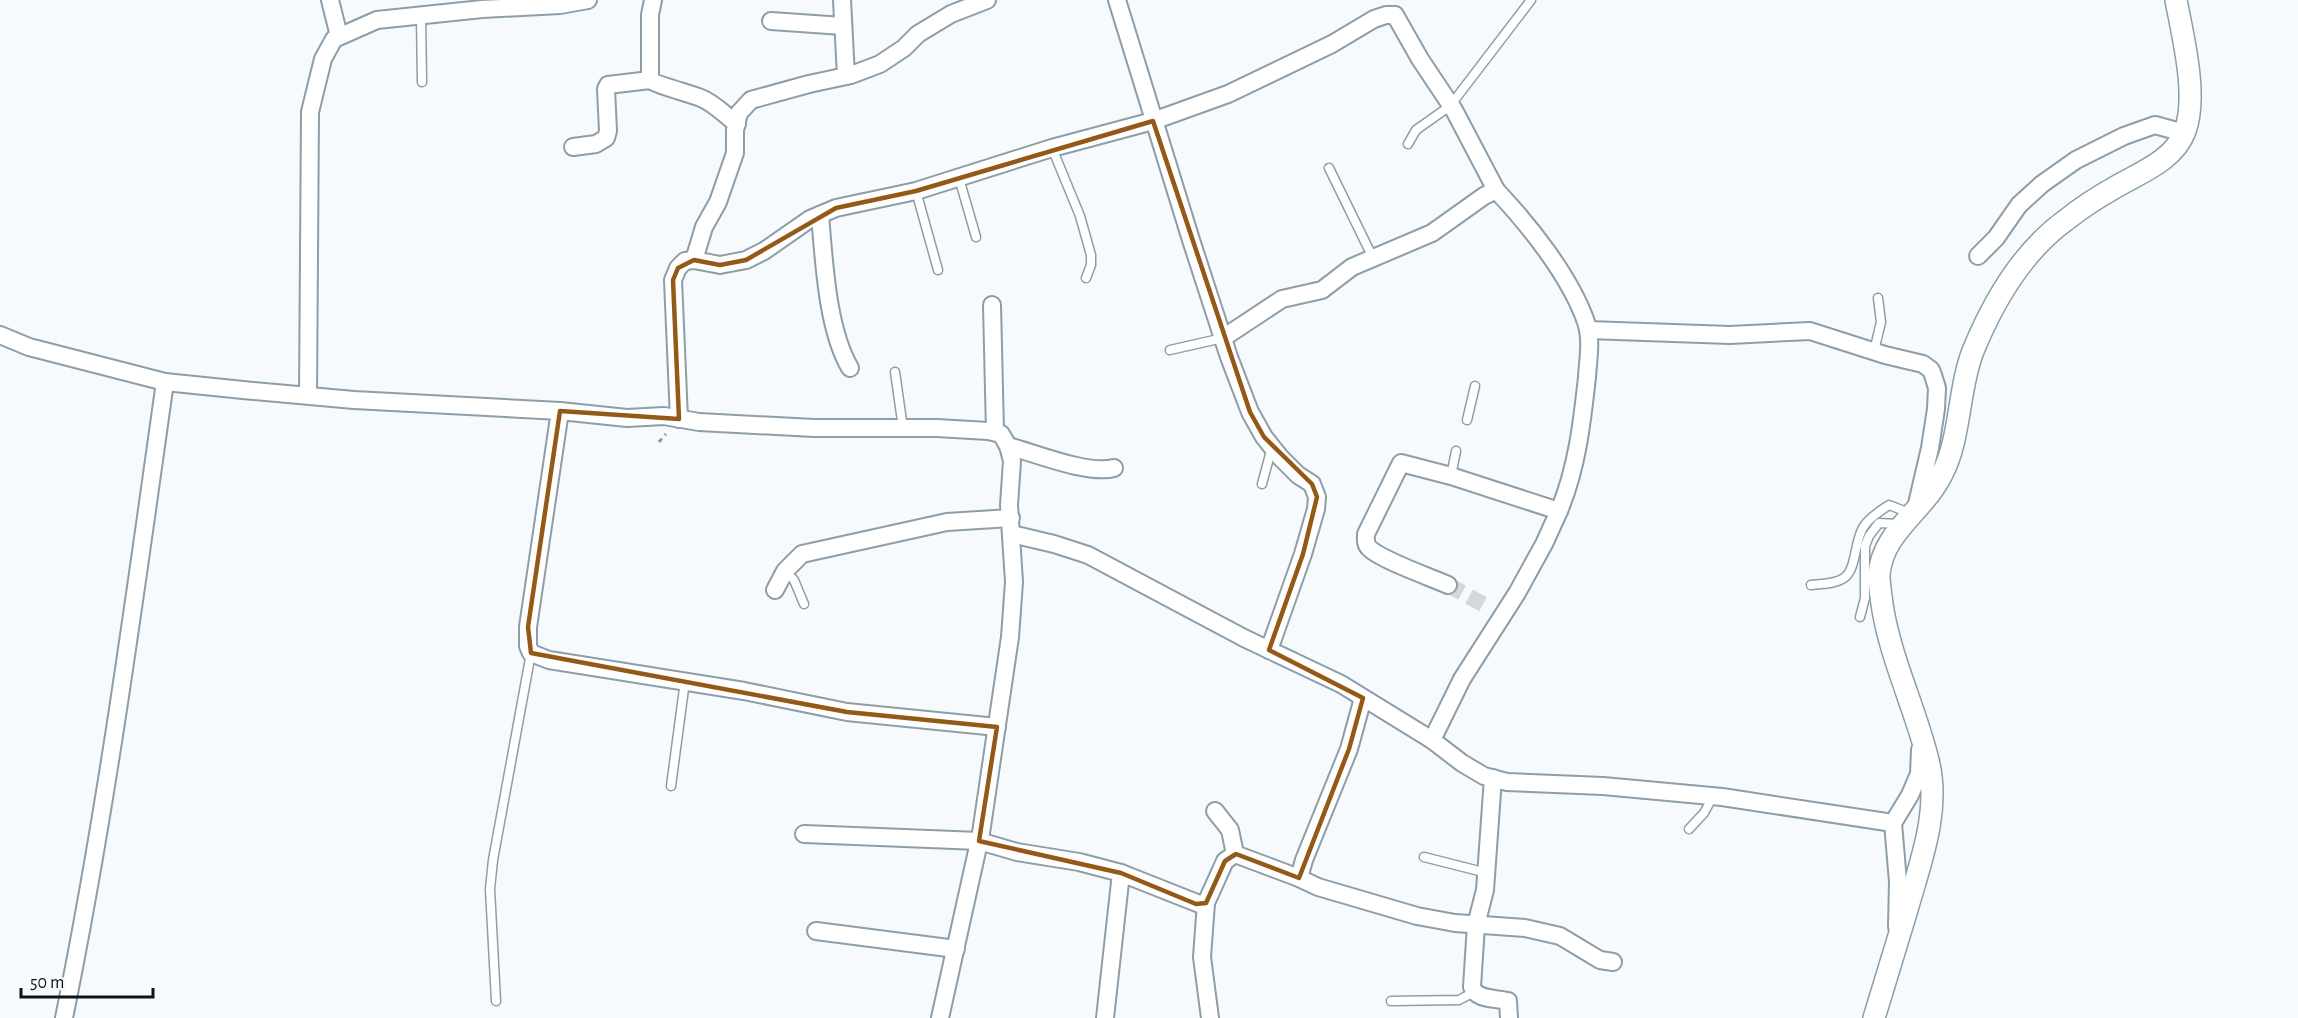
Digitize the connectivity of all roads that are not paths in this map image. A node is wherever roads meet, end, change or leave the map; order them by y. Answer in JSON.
{"nodes":[{"id":1,"x":330,"y":0,"type":"edge"},
{"id":2,"x":588,"y":0,"type":"edge"},
{"id":3,"x":653,"y":0,"type":"edge"},
{"id":4,"x":842,"y":0,"type":"edge"},
{"id":5,"x":987,"y":0,"type":"edge"},
{"id":6,"x":1117,"y":0,"type":"edge"},
{"id":7,"x":1531,"y":0,"type":"edge"},
{"id":8,"x":2176,"y":0,"type":"edge"},
{"id":9,"x":421,"y":16,"type":"junction"},
{"id":10,"x":771,"y":21,"type":"dead end"},
{"id":11,"x":843,"y":26,"type":"junction"},
{"id":12,"x":339,"y":36,"type":"junction"},
{"id":13,"x":846,"y":76,"type":"junction"},
{"id":14,"x":650,"y":80,"type":"junction"},
{"id":15,"x":422,"y":82,"type":"dead end"},
{"id":16,"x":1450,"y":105,"type":"junction"},
{"id":17,"x":1153,"y":120,"type":"junction"},
{"id":18,"x":737,"y":124,"type":"junction"},
{"id":19,"x":2184,"y":133,"type":"junction"},
{"id":20,"x":1408,"y":144,"type":"dead end"},
{"id":21,"x":573,"y":147,"type":"dead end"},
{"id":22,"x":1052,"y":148,"type":"junction"},
{"id":23,"x":1329,"y":168,"type":"dead end"},
{"id":24,"x":959,"y":178,"type":"junction"},
{"id":25,"x":1496,"y":190,"type":"junction"},
{"id":26,"x":916,"y":191,"type":"junction"},
{"id":27,"x":820,"y":215,"type":"junction"},
{"id":28,"x":976,"y":237,"type":"dead end"},
{"id":29,"x":1978,"y":256,"type":"dead end"},
{"id":30,"x":1373,"y":258,"type":"junction"},
{"id":31,"x":694,"y":260,"type":"junction"},
{"id":32,"x":938,"y":270,"type":"dead end"},
{"id":33,"x":1086,"y":278,"type":"dead end"},
{"id":34,"x":1878,"y":298,"type":"dead end"},
{"id":35,"x":992,"y":305,"type":"dead end"},
{"id":36,"x":1588,"y":330,"type":"junction"},
{"id":37,"x":0,"y":335,"type":"edge"},
{"id":38,"x":1223,"y":338,"type":"junction"},
{"id":39,"x":1170,"y":350,"type":"dead end"},
{"id":40,"x":1874,"y":351,"type":"junction"},
{"id":41,"x":850,"y":368,"type":"dead end"},
{"id":42,"x":896,"y":372,"type":"dead end"},
{"id":43,"x":165,"y":382,"type":"junction"},
{"id":44,"x":1936,"y":383,"type":"junction"},
{"id":45,"x":1475,"y":386,"type":"dead end"},
{"id":46,"x":308,"y":395,"type":"junction"},
{"id":47,"x":560,"y":411,"type":"junction"},
{"id":48,"x":1958,"y":412,"type":"junction"},
{"id":49,"x":679,"y":419,"type":"junction"},
{"id":50,"x":1467,"y":420,"type":"dead end"},
{"id":51,"x":903,"y":429,"type":"junction"},
{"id":52,"x":995,"y":432,"type":"junction"},
{"id":53,"x":1008,"y":446,"type":"junction"},
{"id":54,"x":1272,"y":447,"type":"junction"},
{"id":55,"x":1456,"y":451,"type":"dead end"},
{"id":56,"x":1114,"y":468,"type":"dead end"},
{"id":57,"x":1451,"y":476,"type":"junction"},
{"id":58,"x":1262,"y":484,"type":"dead end"},
{"id":59,"x":1559,"y":511,"type":"junction"},
{"id":60,"x":1910,"y":516,"type":"junction"},
{"id":61,"x":1011,"y":526,"type":"junction"},
{"id":62,"x":785,"y":571,"type":"junction"},
{"id":63,"x":1448,"y":585,"type":"tunnel mouth"},
{"id":64,"x":1811,"y":585,"type":"dead end"},
{"id":65,"x":775,"y":590,"type":"dead end"},
{"id":66,"x":804,"y":604,"type":"dead end"},
{"id":67,"x":1488,"y":607,"type":"tunnel mouth"},
{"id":68,"x":1503,"y":616,"type":"junction"},
{"id":69,"x":1860,"y":617,"type":"dead end"},
{"id":70,"x":1269,"y":650,"type":"junction"},
{"id":71,"x":531,"y":653,"type":"junction"},
{"id":72,"x":685,"y":681,"type":"junction"},
{"id":73,"x":1363,"y":698,"type":"junction"},
{"id":74,"x":997,"y":727,"type":"junction"},
{"id":75,"x":1919,"y":733,"type":"junction"},
{"id":76,"x":1432,"y":740,"type":"junction"},
{"id":77,"x":1493,"y":778,"type":"junction"},
{"id":78,"x":671,"y":786,"type":"dead end"},
{"id":79,"x":1714,"y":796,"type":"junction"},
{"id":80,"x":1215,"y":811,"type":"dead end"},
{"id":81,"x":1893,"y":823,"type":"junction"},
{"id":82,"x":1689,"y":829,"type":"dead end"},
{"id":83,"x":804,"y":834,"type":"dead end"},
{"id":84,"x":979,"y":841,"type":"junction"},
{"id":85,"x":1235,"y":854,"type":"junction"},
{"id":86,"x":1424,"y":857,"type":"dead end"},
{"id":87,"x":1121,"y":873,"type":"junction"},
{"id":88,"x":1487,"y":873,"type":"junction"},
{"id":89,"x":1299,"y":878,"type":"junction"},
{"id":90,"x":1206,"y":903,"type":"junction"},
{"id":91,"x":1476,"y":925,"type":"junction"},
{"id":92,"x":816,"y":931,"type":"dead end"},
{"id":93,"x":1897,"y":943,"type":"junction"},
{"id":94,"x":956,"y":949,"type":"junction"},
{"id":95,"x":1613,"y":962,"type":"dead end"},
{"id":96,"x":1474,"y":992,"type":"junction"},
{"id":97,"x":1391,"y":1000,"type":"dead end"},
{"id":98,"x":496,"y":1001,"type":"dead end"},
{"id":99,"x":64,"y":1018,"type":"edge"},
{"id":100,"x":940,"y":1018,"type":"edge"},
{"id":101,"x":1105,"y":1018,"type":"edge"},
{"id":102,"x":1210,"y":1018,"type":"edge"},
{"id":103,"x":1509,"y":1018,"type":"edge"},
{"id":104,"x":1874,"y":1018,"type":"edge"}],
"edges":[{"from":1,"to":12,"type":"street"},
{"from":2,"to":9,"type":"street"},
{"from":3,"to":14,"type":"street"},
{"from":4,"to":11,"type":"street"},
{"from":5,"to":13,"type":"street"},
{"from":6,"to":17,"type":"street"},
{"from":7,"to":16,"type":"lane"},
{"from":8,"to":19,"type":"street"},
{"from":9,"to":12,"type":"street"},
{"from":9,"to":15,"type":"lane"},
{"from":10,"to":11,"type":"street"},
{"from":11,"to":13,"type":"street"},
{"from":12,"to":46,"type":"street"},
{"from":13,"to":18,"type":"street"},
{"from":14,"to":18,"type":"street"},
{"from":14,"to":21,"type":"street"},
{"from":16,"to":17,"type":"street"},
{"from":16,"to":20,"type":"lane"},
{"from":16,"to":25,"type":"street"},
{"from":17,"to":22,"type":"street"},
{"from":17,"to":38,"type":"street"},
{"from":18,"to":31,"type":"street"},
{"from":19,"to":29,"type":"street"},
{"from":19,"to":48,"type":"street"},
{"from":22,"to":24,"type":"street"},
{"from":22,"to":33,"type":"lane"},
{"from":23,"to":30,"type":"lane"},
{"from":24,"to":26,"type":"street"},
{"from":24,"to":28,"type":"lane"},
{"from":25,"to":30,"type":"street"},
{"from":25,"to":36,"type":"street"},
{"from":26,"to":27,"type":"street"},
{"from":26,"to":32,"type":"lane"},
{"from":27,"to":31,"type":"street"},
{"from":27,"to":41,"type":"street"},
{"from":30,"to":38,"type":"street"},
{"from":31,"to":49,"type":"street"},
{"from":34,"to":40,"type":"lane"},
{"from":35,"to":52,"type":"street"},
{"from":36,"to":40,"type":"street"},
{"from":36,"to":59,"type":"street"},
{"from":37,"to":43,"type":"street"},
{"from":38,"to":39,"type":"lane"},
{"from":38,"to":54,"type":"street"},
{"from":40,"to":44,"type":"street"},
{"from":42,"to":51,"type":"lane"},
{"from":43,"to":46,"type":"street"},
{"from":43,"to":99,"type":"street"},
{"from":44,"to":48,"type":"street"},
{"from":44,"to":60,"type":"street"},
{"from":45,"to":50,"type":"lane"},
{"from":46,"to":47,"type":"street"},
{"from":47,"to":49,"type":"street"},
{"from":47,"to":71,"type":"street"},
{"from":48,"to":60,"type":"street"},
{"from":49,"to":51,"type":"street"},
{"from":51,"to":52,"type":"street"},
{"from":52,"to":53,"type":"street"},
{"from":53,"to":56,"type":"street"},
{"from":53,"to":61,"type":"street"},
{"from":54,"to":58,"type":"lane"},
{"from":54,"to":70,"type":"street"},
{"from":55,"to":57,"type":"lane"},
{"from":57,"to":59,"type":"street"},
{"from":57,"to":63,"type":"street"},
{"from":59,"to":68,"type":"street"},
{"from":60,"to":64,"type":"lane"},
{"from":60,"to":69,"type":"lane"},
{"from":60,"to":75,"type":"street"},
{"from":61,"to":62,"type":"street"},
{"from":61,"to":70,"type":"street"},
{"from":61,"to":74,"type":"street"},
{"from":62,"to":65,"type":"street"},
{"from":62,"to":66,"type":"lane"},
{"from":67,"to":68,"type":"street"},
{"from":68,"to":76,"type":"street"},
{"from":70,"to":73,"type":"street"},
{"from":71,"to":72,"type":"street"},
{"from":71,"to":98,"type":"lane"},
{"from":72,"to":74,"type":"street"},
{"from":72,"to":78,"type":"lane"},
{"from":73,"to":76,"type":"street"},
{"from":73,"to":89,"type":"street"},
{"from":74,"to":84,"type":"street"},
{"from":75,"to":81,"type":"street"},
{"from":75,"to":93,"type":"street"},
{"from":76,"to":77,"type":"street"},
{"from":77,"to":79,"type":"street"},
{"from":77,"to":88,"type":"street"},
{"from":79,"to":81,"type":"street"},
{"from":79,"to":82,"type":"lane"},
{"from":80,"to":85,"type":"street"},
{"from":81,"to":93,"type":"street"},
{"from":83,"to":84,"type":"street"},
{"from":84,"to":87,"type":"street"},
{"from":84,"to":94,"type":"street"},
{"from":85,"to":89,"type":"street"},
{"from":85,"to":90,"type":"street"},
{"from":86,"to":88,"type":"lane"},
{"from":87,"to":90,"type":"street"},
{"from":87,"to":101,"type":"street"},
{"from":88,"to":91,"type":"street"},
{"from":89,"to":91,"type":"street"},
{"from":90,"to":102,"type":"street"},
{"from":91,"to":95,"type":"street"},
{"from":91,"to":96,"type":"street"},
{"from":92,"to":94,"type":"street"},
{"from":93,"to":104,"type":"street"},
{"from":94,"to":100,"type":"street"},
{"from":96,"to":97,"type":"lane"},
{"from":96,"to":103,"type":"street"}]}
